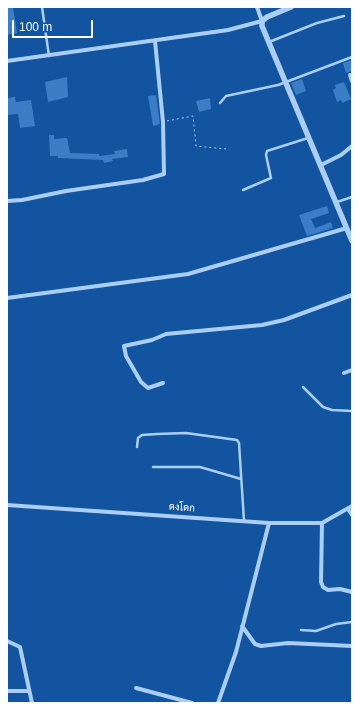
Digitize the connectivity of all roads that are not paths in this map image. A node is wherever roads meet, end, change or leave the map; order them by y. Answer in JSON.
{"nodes":[{"id":1,"x":42,"y":7,"type":"edge"},
{"id":2,"x":257,"y":7,"type":"edge"},
{"id":3,"x":291,"y":7,"type":"edge"},
{"id":4,"x":344,"y":16,"type":"dead end"},
{"id":5,"x":262,"y":21,"type":"junction"},
{"id":6,"x":155,"y":40,"type":"junction"},
{"id":7,"x":268,"y":42,"type":"junction"},
{"id":8,"x":49,"y":56,"type":"junction"},
{"id":9,"x":352,"y":57,"type":"edge"},
{"id":10,"x":7,"y":61,"type":"edge"},
{"id":11,"x":350,"y":75,"type":"dead end"},
{"id":12,"x":352,"y":81,"type":"edge"},
{"id":13,"x":286,"y":82,"type":"junction"},
{"id":14,"x":220,"y":103,"type":"dead end"},
{"id":15,"x":310,"y":138,"type":"junction"},
{"id":16,"x":352,"y":146,"type":"edge"},
{"id":17,"x":321,"y":164,"type":"junction"},
{"id":18,"x":243,"y":190,"type":"dead end"},
{"id":19,"x":352,"y":197,"type":"edge"},
{"id":20,"x":7,"y":201,"type":"edge"},
{"id":21,"x":336,"y":202,"type":"junction"},
{"id":22,"x":347,"y":228,"type":"junction"},
{"id":23,"x":352,"y":241,"type":"edge"},
{"id":24,"x":352,"y":295,"type":"edge"},
{"id":25,"x":7,"y":298,"type":"edge"},
{"id":26,"x":352,"y":370,"type":"edge"},
{"id":27,"x":344,"y":373,"type":"dead end"},
{"id":28,"x":163,"y":383,"type":"dead end"},
{"id":29,"x":303,"y":388,"type":"dead end"},
{"id":30,"x":352,"y":411,"type":"edge"},
{"id":31,"x":137,"y":447,"type":"dead end"},
{"id":32,"x":153,"y":467,"type":"dead end"},
{"id":33,"x":241,"y":479,"type":"junction"},
{"id":34,"x":7,"y":505,"type":"edge"},
{"id":35,"x":352,"y":506,"type":"edge"},
{"id":36,"x":348,"y":510,"type":"junction"},
{"id":37,"x":352,"y":515,"type":"edge"},
{"id":38,"x":244,"y":521,"type":"junction"},
{"id":39,"x":322,"y":522,"type":"junction"},
{"id":40,"x":269,"y":523,"type":"junction"},
{"id":41,"x":352,"y":592,"type":"edge"},
{"id":42,"x":352,"y":622,"type":"edge"},
{"id":43,"x":242,"y":626,"type":"junction"},
{"id":44,"x":302,"y":630,"type":"dead end"},
{"id":45,"x":7,"y":641,"type":"edge"},
{"id":46,"x":352,"y":646,"type":"edge"},
{"id":47,"x":136,"y":688,"type":"dead end"},
{"id":48,"x":7,"y":691,"type":"edge"},
{"id":49,"x":29,"y":691,"type":"junction"},
{"id":50,"x":32,"y":703,"type":"edge"},
{"id":51,"x":192,"y":703,"type":"edge"},
{"id":52,"x":218,"y":703,"type":"edge"}],
"edges":[{"from":1,"to":8,"type":"lane"},
{"from":2,"to":5,"type":"street"},
{"from":3,"to":5,"type":"street"},
{"from":4,"to":7,"type":"lane"},
{"from":5,"to":6,"type":"street"},
{"from":5,"to":7,"type":"street"},
{"from":6,"to":8,"type":"street"},
{"from":6,"to":20,"type":"street"},
{"from":7,"to":13,"type":"street"},
{"from":8,"to":10,"type":"street"},
{"from":9,"to":13,"type":"lane"},
{"from":11,"to":12,"type":"street"},
{"from":13,"to":14,"type":"lane"},
{"from":13,"to":15,"type":"street"},
{"from":15,"to":17,"type":"street"},
{"from":15,"to":18,"type":"lane"},
{"from":16,"to":17,"type":"street"},
{"from":17,"to":21,"type":"street"},
{"from":19,"to":21,"type":"lane"},
{"from":21,"to":22,"type":"street"},
{"from":22,"to":23,"type":"street"},
{"from":22,"to":25,"type":"street"},
{"from":24,"to":28,"type":"street"},
{"from":26,"to":27,"type":"street"},
{"from":29,"to":30,"type":"lane"},
{"from":31,"to":33,"type":"lane"},
{"from":32,"to":33,"type":"lane"},
{"from":33,"to":38,"type":"lane"},
{"from":34,"to":38,"type":"street","name":"ดงโดก"},
{"from":35,"to":36,"type":"street","name":"ดงโดก"},
{"from":36,"to":37,"type":"street"},
{"from":36,"to":39,"type":"street","name":"ดงโดก"},
{"from":38,"to":40,"type":"street","name":"ดงโดก"},
{"from":39,"to":40,"type":"street","name":"ดงโดก"},
{"from":39,"to":41,"type":"street"},
{"from":40,"to":43,"type":"street"},
{"from":42,"to":44,"type":"lane"},
{"from":43,"to":46,"type":"street"},
{"from":43,"to":52,"type":"street"},
{"from":45,"to":49,"type":"street"},
{"from":47,"to":51,"type":"street"},
{"from":48,"to":49,"type":"street"},
{"from":49,"to":50,"type":"street"}]}
